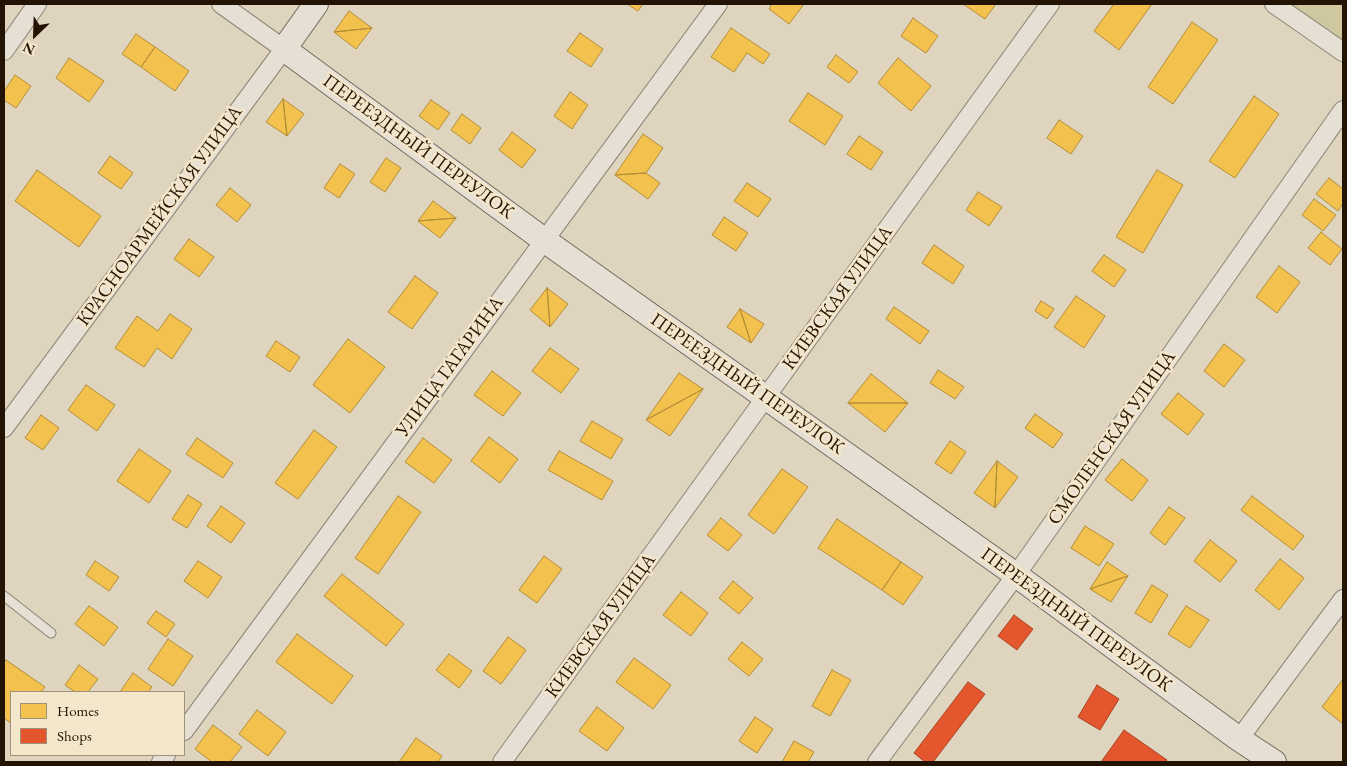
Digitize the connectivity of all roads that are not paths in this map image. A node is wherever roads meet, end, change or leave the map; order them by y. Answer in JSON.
{"nodes":[{"id":1,"x":37,"y":4,"type":"edge"},
{"id":2,"x":221,"y":4,"type":"edge"},
{"id":3,"x":316,"y":4,"type":"edge"},
{"id":4,"x":718,"y":4,"type":"edge"},
{"id":5,"x":1050,"y":4,"type":"edge"},
{"id":6,"x":1274,"y":4,"type":"edge"},
{"id":7,"x":284,"y":49,"type":"junction"},
{"id":8,"x":4,"y":51,"type":"edge"},
{"id":9,"x":1343,"y":52,"type":"edge"},
{"id":10,"x":1343,"y":110,"type":"edge"},
{"id":11,"x":544,"y":240,"type":"junction"},
{"id":12,"x":766,"y":397,"type":"junction"},
{"id":13,"x":4,"y":428,"type":"edge"},
{"id":14,"x":1016,"y":575,"type":"junction"},
{"id":15,"x":4,"y":596,"type":"edge"},
{"id":16,"x":1343,"y":598,"type":"edge"},
{"id":17,"x":51,"y":633,"type":"dead end"},
{"id":18,"x":185,"y":730,"type":"edge"},
{"id":19,"x":1239,"y":740,"type":"junction"},
{"id":20,"x":502,"y":762,"type":"edge"},
{"id":21,"x":877,"y":762,"type":"edge"},
{"id":22,"x":1274,"y":762,"type":"edge"}],
"edges":[{"from":1,"to":8,"type":"street"},
{"from":2,"to":7,"type":"street","name":"ПЕРЕЕЗДНЫЙ ПЕРЕУЛОК"},
{"from":3,"to":7,"type":"street","name":"КРАСНОАРМЕЙСКАЯ УЛИЦА"},
{"from":4,"to":11,"type":"street","name":"УЛИЦА ГАГАРИНА"},
{"from":5,"to":12,"type":"street","name":"КИЕВСКАЯ УЛИЦА"},
{"from":6,"to":9,"type":"street"},
{"from":7,"to":11,"type":"street","name":"ПЕРЕЕЗДНЫЙ ПЕРЕУЛОК"},
{"from":7,"to":13,"type":"street","name":"КРАСНОАРМЕЙСКАЯ УЛИЦА"},
{"from":10,"to":14,"type":"street","name":"СМОЛЕНСКАЯ УЛИЦА"},
{"from":11,"to":12,"type":"street","name":"ПЕРЕЕЗДНЫЙ ПЕРЕУЛОК"},
{"from":11,"to":18,"type":"street","name":"УЛИЦА ГАГАРИНА"},
{"from":12,"to":14,"type":"street","name":"ПЕРЕЕЗДНЫЙ ПЕРЕУЛОК"},
{"from":12,"to":20,"type":"street","name":"КИЕВСКАЯ УЛИЦА"},
{"from":14,"to":19,"type":"street","name":"ПЕРЕЕЗДНЫЙ ПЕРЕУЛОК"},
{"from":14,"to":21,"type":"street","name":"СМОЛЕНСКАЯ УЛИЦА"},
{"from":15,"to":17,"type":"lane"},
{"from":16,"to":19,"type":"street"},
{"from":19,"to":22,"type":"street","name":"ПЕРЕЕЗДНЫЙ ПЕРЕУЛОК"}]}
